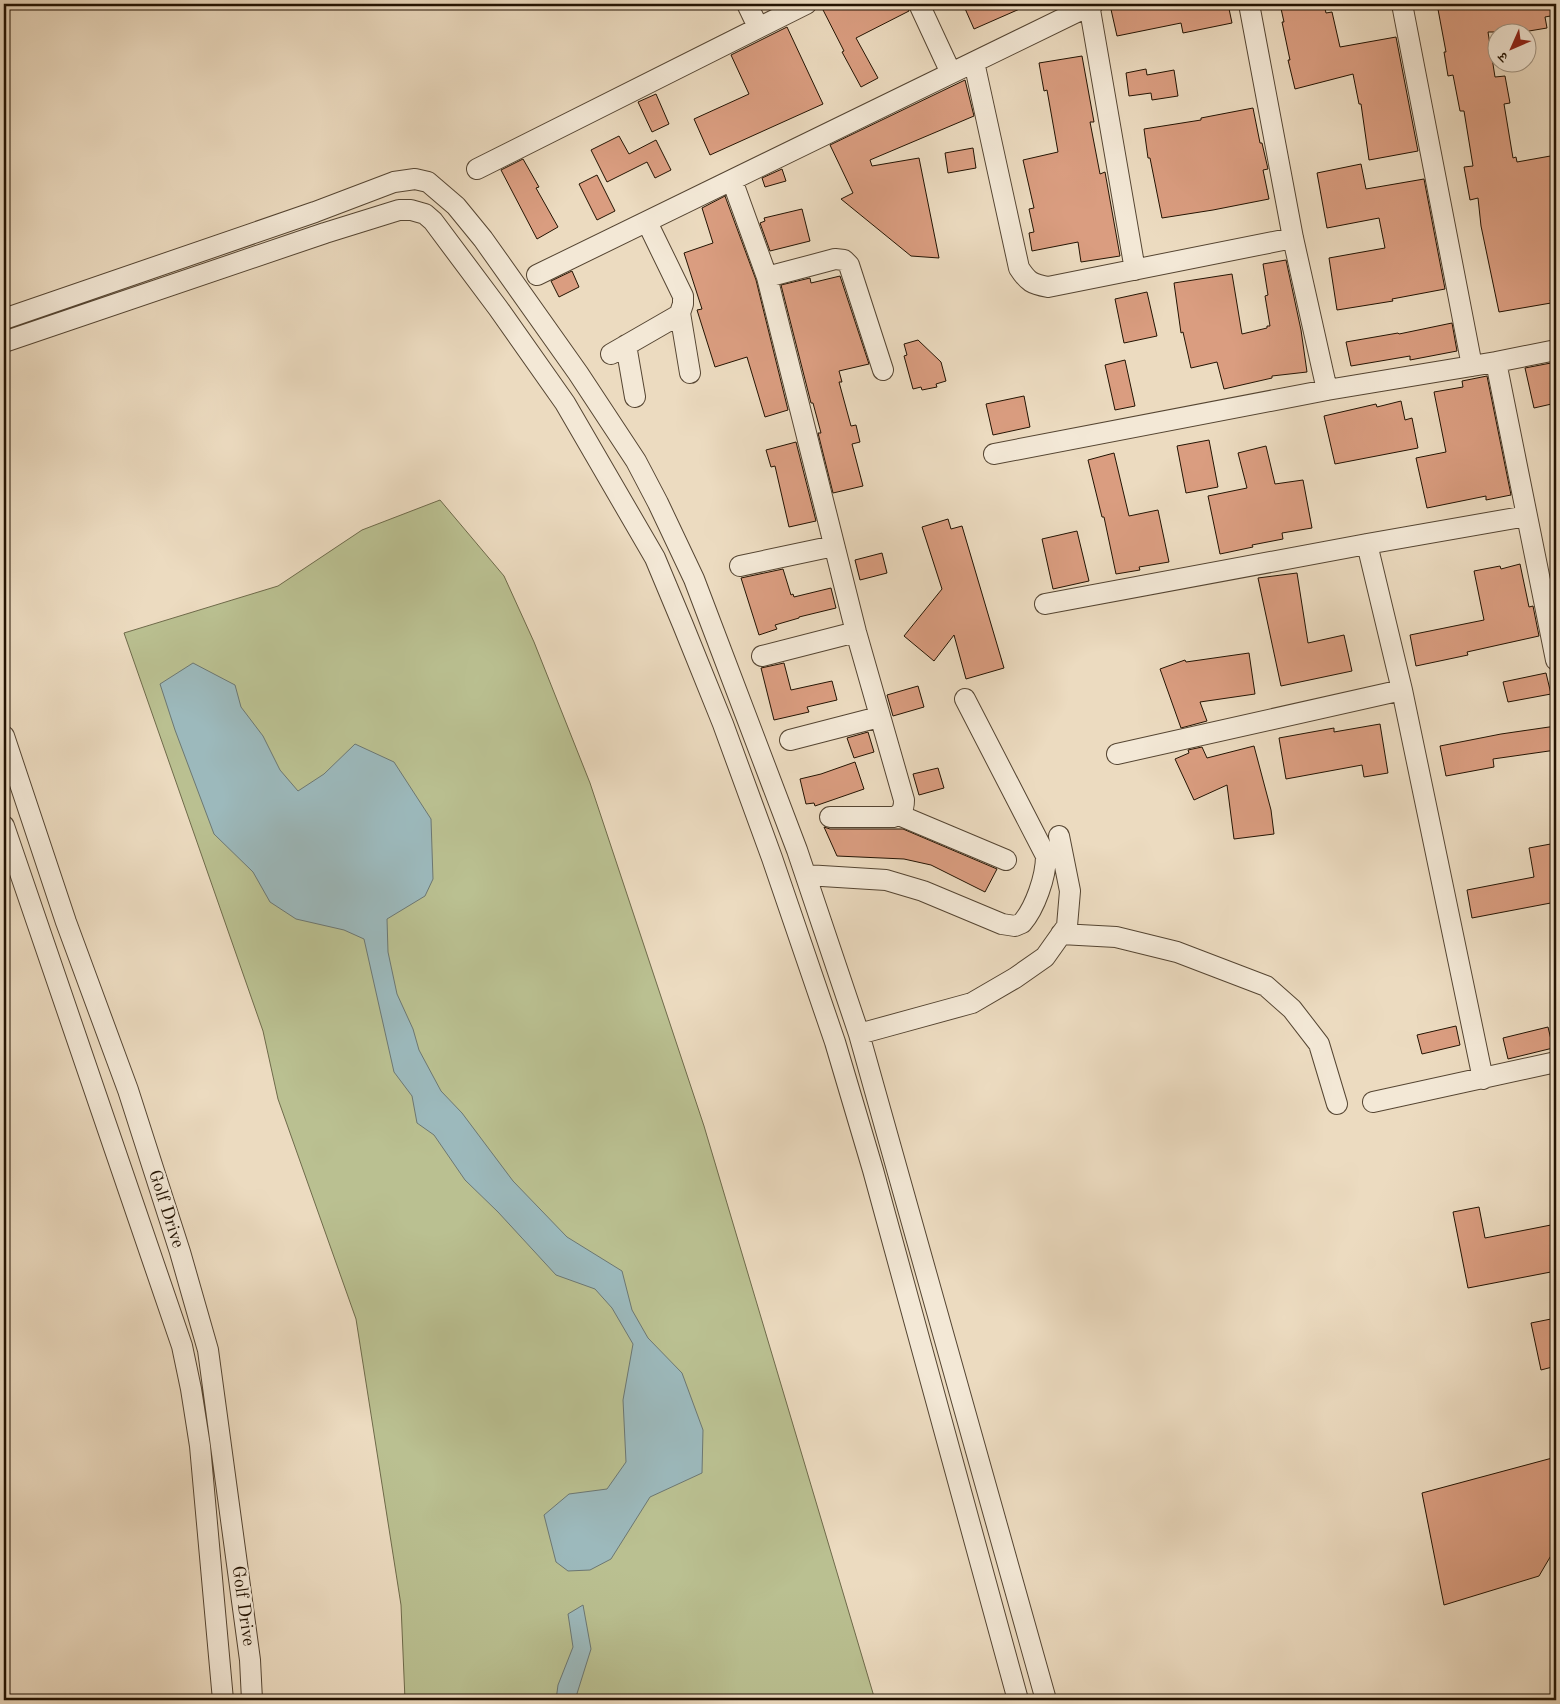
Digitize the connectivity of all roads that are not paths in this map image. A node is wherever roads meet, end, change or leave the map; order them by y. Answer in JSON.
{"nodes":[{"id":1,"x":747,"y":4,"type":"edge"},
{"id":2,"x":806,"y":4,"type":"edge"},
{"id":3,"x":919,"y":4,"type":"edge"},
{"id":4,"x":1091,"y":4,"type":"edge"},
{"id":5,"x":1249,"y":4,"type":"edge"},
{"id":6,"x":1402,"y":4,"type":"edge"},
{"id":7,"x":758,"y":27,"type":"junction"},
{"id":8,"x":974,"y":62,"type":"junction"},
{"id":9,"x":951,"y":73,"type":"junction"},
{"id":10,"x":477,"y":169,"type":"dead end"},
{"id":11,"x":732,"y":180,"type":"junction"},
{"id":12,"x":647,"y":222,"type":"junction"},
{"id":13,"x":1293,"y":238,"type":"junction"},
{"id":14,"x":1135,"y":270,"type":"junction"},
{"id":15,"x":538,"y":275,"type":"dead end"},
{"id":16,"x":767,"y":277,"type":"junction"},
{"id":17,"x":680,"y":313,"type":"junction"},
{"id":18,"x":4,"y":319,"type":"edge"},
{"id":19,"x":4,"y":342,"type":"edge"},
{"id":20,"x":1556,"y":350,"type":"edge"},
{"id":21,"x":1496,"y":362,"type":"junction"},
{"id":22,"x":1472,"y":366,"type":"junction"},
{"id":23,"x":883,"y":370,"type":"dead end"},
{"id":24,"x":690,"y":372,"type":"dead end"},
{"id":25,"x":1327,"y":390,"type":"junction"},
{"id":26,"x":635,"y":397,"type":"dead end"},
{"id":27,"x":994,"y":454,"type":"dead end"},
{"id":28,"x":1527,"y":516,"type":"junction"},
{"id":29,"x":1367,"y":544,"type":"junction"},
{"id":30,"x":834,"y":546,"type":"junction"},
{"id":31,"x":740,"y":566,"type":"dead end"},
{"id":32,"x":1045,"y":604,"type":"dead end"},
{"id":33,"x":856,"y":632,"type":"junction"},
{"id":34,"x":762,"y":656,"type":"dead end"},
{"id":35,"x":1556,"y":660,"type":"edge"},
{"id":36,"x":1402,"y":690,"type":"junction"},
{"id":37,"x":965,"y":699,"type":"dead end"},
{"id":38,"x":879,"y":716,"type":"junction"},
{"id":39,"x":4,"y":736,"type":"edge"},
{"id":40,"x":790,"y":740,"type":"dead end"},
{"id":41,"x":1117,"y":754,"type":"dead end"},
{"id":42,"x":899,"y":815,"type":"junction"},
{"id":43,"x":830,"y":817,"type":"dead end"},
{"id":44,"x":4,"y":826,"type":"edge"},
{"id":45,"x":1059,"y":836,"type":"dead end"},
{"id":46,"x":796,"y":850,"type":"junction"},
{"id":47,"x":772,"y":858,"type":"junction"},
{"id":48,"x":1006,"y":860,"type":"dead end"},
{"id":49,"x":806,"y":875,"type":"junction"},
{"id":50,"x":1060,"y":934,"type":"junction"},
{"id":51,"x":859,"y":1034,"type":"junction"},
{"id":52,"x":1556,"y":1062,"type":"edge"},
{"id":53,"x":1483,"y":1079,"type":"junction"},
{"id":54,"x":1373,"y":1102,"type":"dead end"},
{"id":55,"x":1337,"y":1104,"type":"dead end"},
{"id":56,"x":250,"y":1660,"type":"junction"},
{"id":57,"x":220,"y":1664,"type":"junction"},
{"id":58,"x":1044,"y":1694,"type":"edge"},
{"id":59,"x":1017,"y":1698,"type":"edge"},
{"id":60,"x":223,"y":1700,"type":"edge"},
{"id":61,"x":252,"y":1700,"type":"edge"}],
"edges":[{"from":1,"to":7,"type":"street"},
{"from":2,"to":7,"type":"street"},
{"from":3,"to":9,"type":"street"},
{"from":4,"to":8,"type":"street"},
{"from":4,"to":14,"type":"street"},
{"from":5,"to":13,"type":"street"},
{"from":6,"to":22,"type":"street"},
{"from":7,"to":10,"type":"street"},
{"from":8,"to":9,"type":"street"},
{"from":8,"to":14,"type":"street"},
{"from":9,"to":11,"type":"street"},
{"from":11,"to":12,"type":"street"},
{"from":11,"to":16,"type":"street"},
{"from":12,"to":15,"type":"street"},
{"from":12,"to":17,"type":"street"},
{"from":13,"to":14,"type":"street"},
{"from":13,"to":25,"type":"street"},
{"from":16,"to":23,"type":"street"},
{"from":16,"to":30,"type":"street"},
{"from":17,"to":24,"type":"street"},
{"from":17,"to":26,"type":"street"},
{"from":18,"to":46,"type":"street"},
{"from":19,"to":47,"type":"street"},
{"from":20,"to":21,"type":"street"},
{"from":21,"to":22,"type":"street"},
{"from":21,"to":28,"type":"street"},
{"from":22,"to":25,"type":"street"},
{"from":25,"to":27,"type":"street"},
{"from":28,"to":29,"type":"street"},
{"from":28,"to":35,"type":"street"},
{"from":29,"to":32,"type":"street"},
{"from":29,"to":36,"type":"street"},
{"from":30,"to":31,"type":"street"},
{"from":30,"to":33,"type":"street"},
{"from":33,"to":34,"type":"street"},
{"from":33,"to":38,"type":"street"},
{"from":36,"to":41,"type":"street"},
{"from":36,"to":53,"type":"street"},
{"from":37,"to":49,"type":"street"},
{"from":38,"to":40,"type":"street"},
{"from":38,"to":42,"type":"street"},
{"from":39,"to":56,"type":"street","name":"Golf Drive"},
{"from":42,"to":43,"type":"street"},
{"from":42,"to":48,"type":"street"},
{"from":44,"to":57,"type":"street","name":"Golf Drive"},
{"from":45,"to":50,"type":"street"},
{"from":46,"to":47,"type":"street"},
{"from":46,"to":49,"type":"street"},
{"from":47,"to":59,"type":"street"},
{"from":49,"to":51,"type":"street"},
{"from":50,"to":51,"type":"street"},
{"from":50,"to":55,"type":"street"},
{"from":51,"to":58,"type":"street"},
{"from":52,"to":53,"type":"street"},
{"from":53,"to":54,"type":"street"},
{"from":56,"to":57,"type":"street"},
{"from":56,"to":61,"type":"street","name":"Golf Drive"},
{"from":57,"to":60,"type":"street","name":"Golf Drive"},
{"from":58,"to":59,"type":"street"}]}
